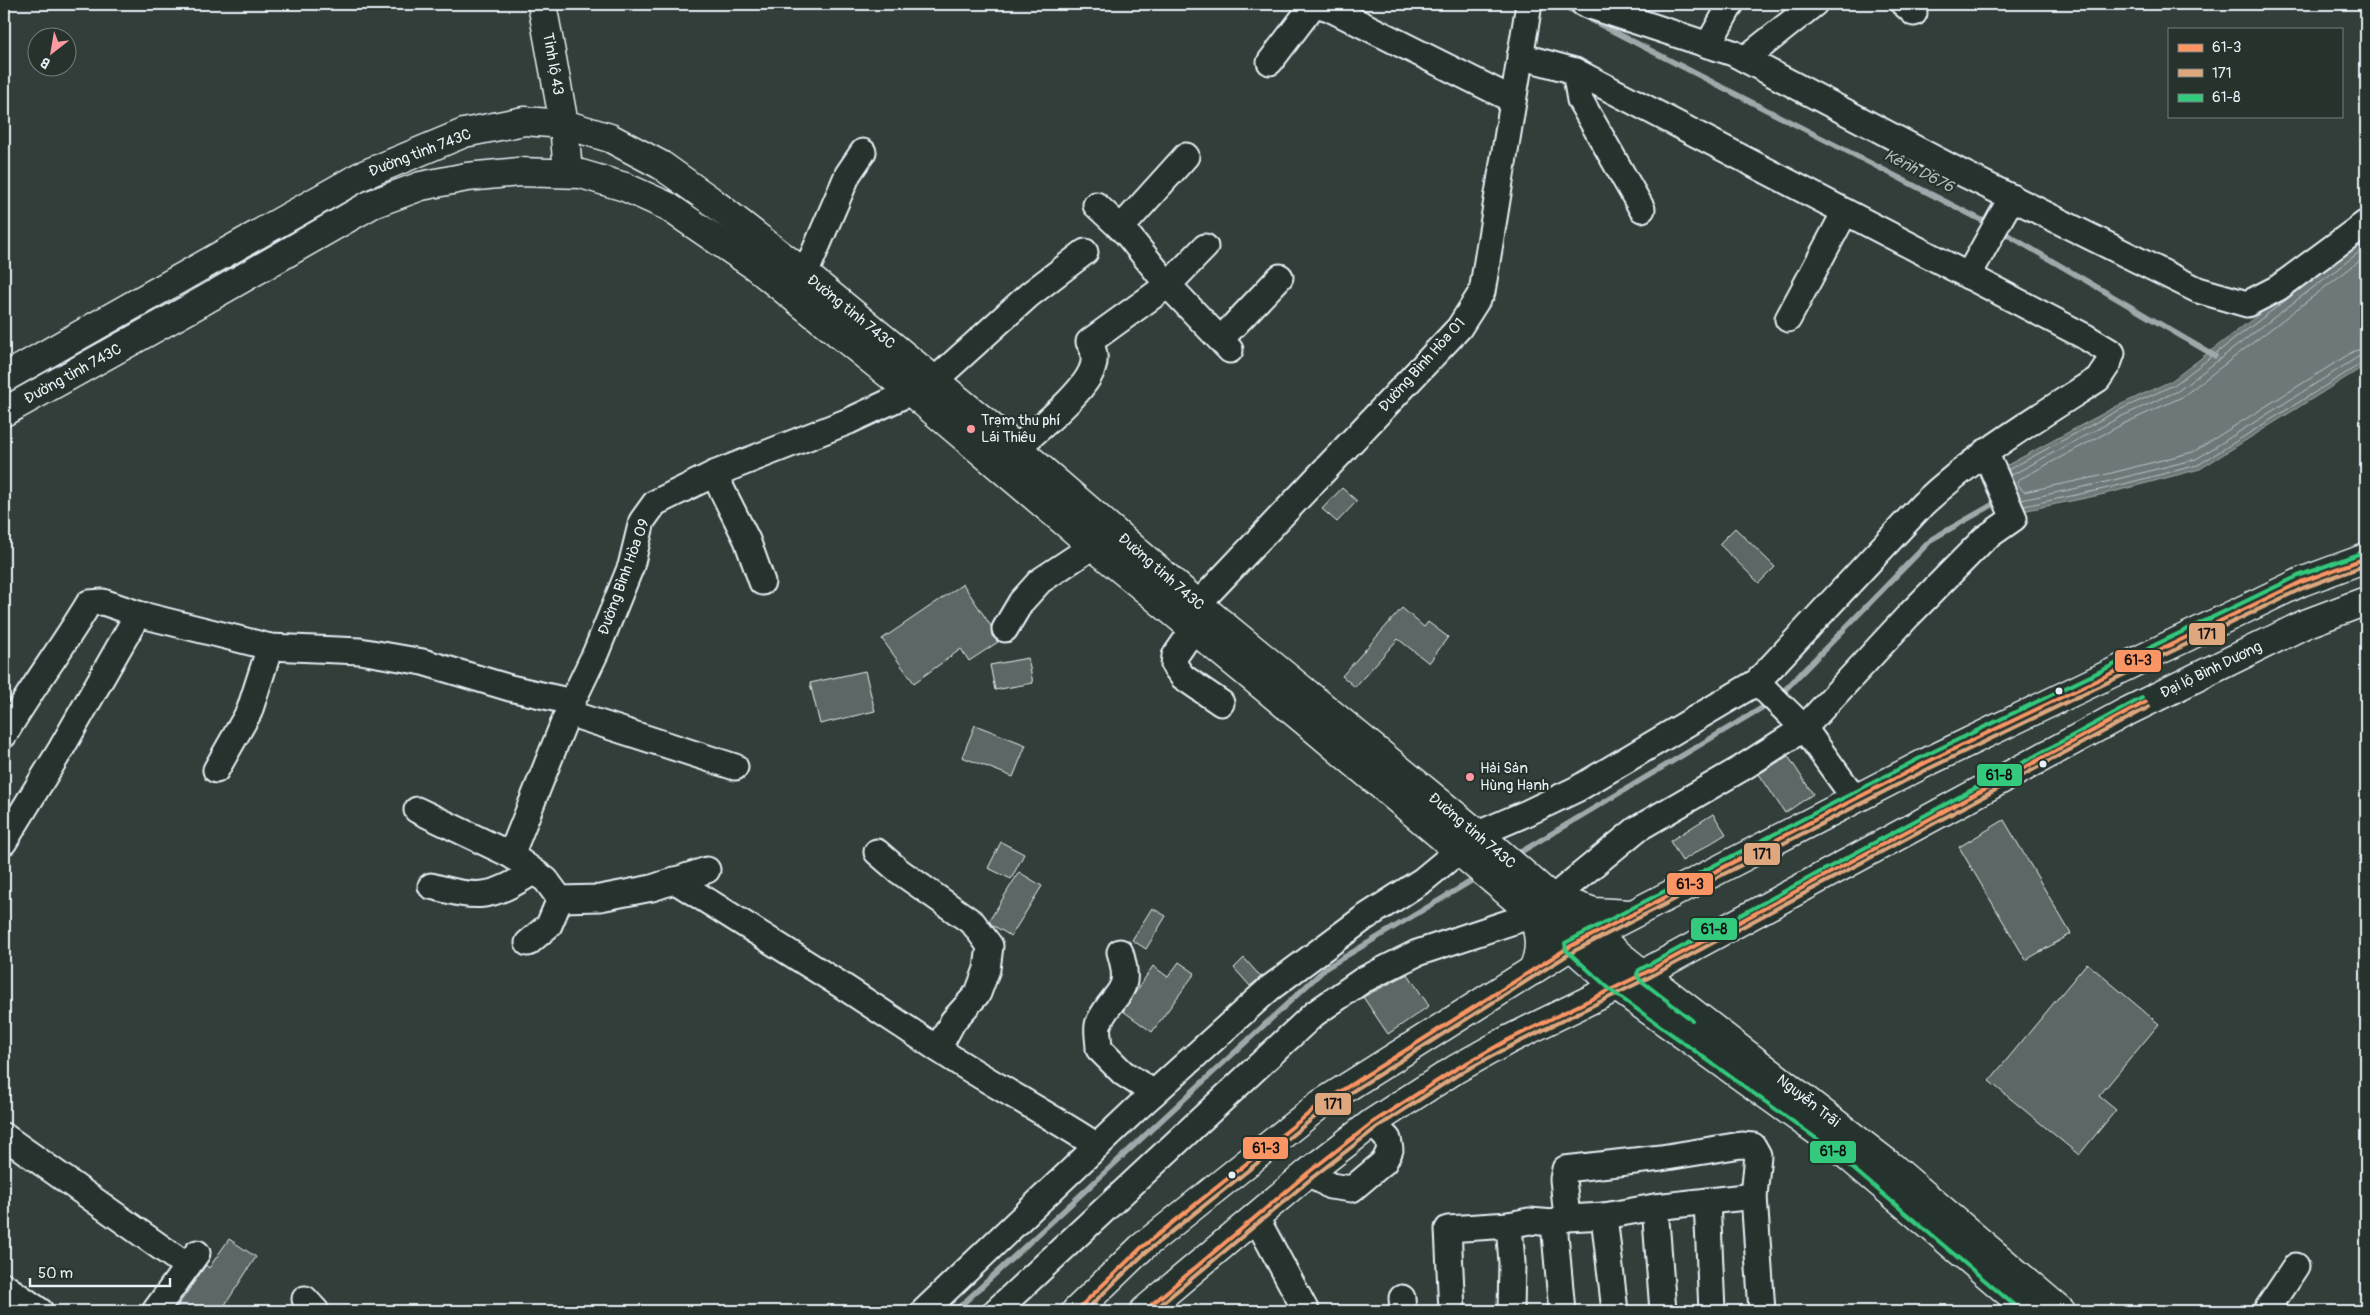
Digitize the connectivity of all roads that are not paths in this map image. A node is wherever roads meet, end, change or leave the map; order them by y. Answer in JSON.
{"nodes":[{"id":1,"x":542,"y":4,"type":"edge"},
{"id":2,"x":1314,"y":4,"type":"edge"},
{"id":3,"x":1528,"y":4,"type":"edge"},
{"id":4,"x":1584,"y":4,"type":"edge"},
{"id":5,"x":1731,"y":4,"type":"edge"},
{"id":6,"x":1814,"y":4,"type":"edge"},
{"id":7,"x":1708,"y":45,"type":"junction"},
{"id":8,"x":1521,"y":48,"type":"junction"},
{"id":9,"x":1745,"y":59,"type":"junction"},
{"id":10,"x":1270,"y":62,"type":"dead end"},
{"id":11,"x":1575,"y":71,"type":"junction"},
{"id":12,"x":1513,"y":100,"type":"junction"},
{"id":13,"x":564,"y":124,"type":"junction"},
{"id":14,"x":863,"y":152,"type":"dead end"},
{"id":15,"x":1186,"y":156,"type":"dead end"},
{"id":16,"x":568,"y":174,"type":"junction"},
{"id":17,"x":2012,"y":197,"type":"junction"},
{"id":18,"x":1096,"y":205,"type":"dead end"},
{"id":19,"x":1642,"y":209,"type":"dead end"},
{"id":20,"x":1844,"y":212,"type":"junction"},
{"id":21,"x":2366,"y":223,"type":"edge"},
{"id":22,"x":1121,"y":228,"type":"junction"},
{"id":23,"x":1205,"y":247,"type":"dead end"},
{"id":24,"x":1085,"y":252,"type":"dead end"},
{"id":25,"x":1974,"y":266,"type":"junction"},
{"id":26,"x":805,"y":274,"type":"junction"},
{"id":27,"x":1280,"y":277,"type":"dead end"},
{"id":28,"x":1168,"y":285,"type":"junction"},
{"id":29,"x":1788,"y":318,"type":"dead end"},
{"id":30,"x":4,"y":378,"type":"edge"},
{"id":31,"x":923,"y":386,"type":"junction"},
{"id":32,"x":4,"y":412,"type":"edge"},
{"id":33,"x":1017,"y":448,"type":"junction"},
{"id":34,"x":1985,"y":452,"type":"junction"},
{"id":35,"x":714,"y":474,"type":"junction"},
{"id":36,"x":1092,"y":546,"type":"junction"},
{"id":37,"x":2366,"y":558,"type":"edge"},
{"id":38,"x":762,"y":582,"type":"dead end"},
{"id":39,"x":2366,"y":601,"type":"edge"},
{"id":40,"x":138,"y":614,"type":"junction"},
{"id":41,"x":1191,"y":619,"type":"junction"},
{"id":42,"x":1005,"y":629,"type":"dead end"},
{"id":43,"x":270,"y":647,"type":"junction"},
{"id":44,"x":1757,"y":682,"type":"junction"},
{"id":45,"x":1221,"y":703,"type":"dead end"},
{"id":46,"x":570,"y":708,"type":"junction"},
{"id":47,"x":1804,"y":728,"type":"junction"},
{"id":48,"x":4,"y":735,"type":"edge"},
{"id":49,"x":735,"y":767,"type":"dead end"},
{"id":50,"x":216,"y":770,"type":"dead end"},
{"id":51,"x":1855,"y":799,"type":"junction"},
{"id":52,"x":417,"y":810,"type":"dead end"},
{"id":53,"x":4,"y":842,"type":"edge"},
{"id":54,"x":1468,"y":842,"type":"junction"},
{"id":55,"x":877,"y":852,"type":"dead end"},
{"id":56,"x":511,"y":855,"type":"junction"},
{"id":57,"x":707,"y":870,"type":"dead end"},
{"id":58,"x":533,"y":872,"type":"junction"},
{"id":59,"x":674,"y":880,"type":"junction"},
{"id":60,"x":431,"y":886,"type":"dead end"},
{"id":61,"x":1553,"y":898,"type":"junction"},
{"id":62,"x":560,"y":899,"type":"junction"},
{"id":63,"x":1632,"y":914,"type":"junction"},
{"id":64,"x":1532,"y":915,"type":"junction"},
{"id":65,"x":1582,"y":940,"type":"junction"},
{"id":66,"x":528,"y":944,"type":"dead end"},
{"id":67,"x":1120,"y":952,"type":"dead end"},
{"id":68,"x":1532,"y":971,"type":"junction"},
{"id":69,"x":1643,"y":974,"type":"junction"},
{"id":70,"x":1617,"y":987,"type":"junction"},
{"id":71,"x":938,"y":1048,"type":"junction"},
{"id":72,"x":1154,"y":1094,"type":"junction"},
{"id":73,"x":1372,"y":1123,"type":"junction"},
{"id":74,"x":4,"y":1136,"type":"edge"},
{"id":75,"x":1097,"y":1146,"type":"junction"},
{"id":76,"x":1309,"y":1172,"type":"junction"},
{"id":77,"x":1754,"y":1196,"type":"junction"},
{"id":78,"x":1707,"y":1202,"type":"junction"},
{"id":79,"x":1655,"y":1208,"type":"junction"},
{"id":80,"x":1255,"y":1216,"type":"junction"},
{"id":81,"x":1604,"y":1216,"type":"junction"},
{"id":82,"x":1560,"y":1220,"type":"junction"},
{"id":83,"x":1509,"y":1225,"type":"junction"},
{"id":84,"x":2296,"y":1266,"type":"dead end"},
{"id":85,"x":4,"y":1286,"type":"edge"},
{"id":86,"x":40,"y":1311,"type":"edge"},
{"id":87,"x":155,"y":1311,"type":"edge"},
{"id":88,"x":924,"y":1311,"type":"edge"},
{"id":89,"x":996,"y":1311,"type":"edge"},
{"id":90,"x":1076,"y":1311,"type":"edge"},
{"id":91,"x":1144,"y":1311,"type":"edge"},
{"id":92,"x":1306,"y":1311,"type":"edge"},
{"id":93,"x":1452,"y":1311,"type":"edge"},
{"id":94,"x":1512,"y":1311,"type":"edge"},
{"id":95,"x":1562,"y":1311,"type":"edge"},
{"id":96,"x":1615,"y":1311,"type":"edge"},
{"id":97,"x":1663,"y":1311,"type":"edge"},
{"id":98,"x":1712,"y":1311,"type":"edge"},
{"id":99,"x":1762,"y":1311,"type":"edge"},
{"id":100,"x":2030,"y":1311,"type":"edge"},
{"id":101,"x":2061,"y":1311,"type":"edge"},
{"id":102,"x":2266,"y":1311,"type":"edge"}],
"edges":[{"from":1,"to":13,"type":"main road","name":"Tỉnh lộ 43"},
{"from":2,"to":10,"type":"street"},
{"from":2,"to":12,"type":"street"},
{"from":3,"to":8,"type":"street","name":"Đường Bình Hòa 01"},
{"from":4,"to":7,"type":"street"},
{"from":5,"to":7,"type":"street"},
{"from":6,"to":9,"type":"street"},
{"from":7,"to":9,"type":"street"},
{"from":8,"to":11,"type":"street"},
{"from":8,"to":12,"type":"street","name":"Đường Bình Hòa 01"},
{"from":9,"to":17,"type":"street"},
{"from":11,"to":19,"type":"street"},
{"from":11,"to":20,"type":"street"},
{"from":12,"to":41,"type":"street","name":"Đường Bình Hòa 01"},
{"from":13,"to":16,"type":"main road","name":"Tỉnh lộ 43"},
{"from":13,"to":26,"type":"main road","name":"Đường tỉnh 743C"},
{"from":13,"to":30,"type":"main road","name":"Đường tỉnh 743C"},
{"from":14,"to":26,"type":"street"},
{"from":15,"to":22,"type":"street"},
{"from":16,"to":31,"type":"main road","name":"Đường tỉnh 743C"},
{"from":16,"to":32,"type":"main road","name":"Đường tỉnh 743C"},
{"from":17,"to":21,"type":"street"},
{"from":17,"to":25,"type":"street"},
{"from":18,"to":22,"type":"street"},
{"from":20,"to":25,"type":"street"},
{"from":20,"to":29,"type":"street"},
{"from":22,"to":28,"type":"street"},
{"from":23,"to":28,"type":"street"},
{"from":24,"to":31,"type":"street","name":"Đường Bình Hòa 09"},
{"from":25,"to":34,"type":"street"},
{"from":26,"to":31,"type":"main road","name":"Đường tỉnh 743C"},
{"from":27,"to":28,"type":"street"},
{"from":28,"to":33,"type":"street"},
{"from":31,"to":33,"type":"main road","name":"Đường tỉnh 743C"},
{"from":31,"to":35,"type":"street","name":"Đường Bình Hòa 09"},
{"from":31,"to":36,"type":"main road","name":"Đường tỉnh 743C"},
{"from":33,"to":41,"type":"main road","name":"Đường tỉnh 743C"},
{"from":34,"to":44,"type":"street"},
{"from":34,"to":47,"type":"street"},
{"from":35,"to":38,"type":"street"},
{"from":35,"to":46,"type":"street","name":"Đường Bình Hòa 09"},
{"from":36,"to":41,"type":"main road","name":"Đường tỉnh 743C"},
{"from":36,"to":42,"type":"street"},
{"from":37,"to":51,"type":"main road"},
{"from":39,"to":69,"type":"main road","name":"Đại lộ Bình Dương"},
{"from":40,"to":43,"type":"street"},
{"from":40,"to":48,"type":"street"},
{"from":40,"to":53,"type":"street"},
{"from":41,"to":45,"type":"street","name":"Đường Bình Hòa 01"},
{"from":41,"to":54,"type":"main road","name":"Đường tỉnh 743C"},
{"from":43,"to":46,"type":"street"},
{"from":43,"to":50,"type":"street"},
{"from":44,"to":47,"type":"street"},
{"from":44,"to":54,"type":"street"},
{"from":46,"to":49,"type":"street"},
{"from":46,"to":56,"type":"street","name":"Đường Bình Hòa 09"},
{"from":47,"to":51,"type":"street"},
{"from":47,"to":61,"type":"street"},
{"from":51,"to":63,"type":"main road"},
{"from":52,"to":56,"type":"street"},
{"from":54,"to":61,"type":"main road","name":"Đường tỉnh 743C"},
{"from":54,"to":64,"type":"main road","name":"Đường tỉnh 743C"},
{"from":54,"to":72,"type":"street"},
{"from":55,"to":71,"type":"street"},
{"from":56,"to":58,"type":"street"},
{"from":57,"to":59,"type":"street"},
{"from":58,"to":60,"type":"street"},
{"from":58,"to":62,"type":"street"},
{"from":59,"to":62,"type":"street"},
{"from":59,"to":71,"type":"street"},
{"from":61,"to":63,"type":"main road"},
{"from":61,"to":65,"type":"main road","name":"Đường tỉnh 743C"},
{"from":62,"to":66,"type":"street"},
{"from":63,"to":65,"type":"main road"},
{"from":64,"to":65,"type":"main road","name":"Đường tỉnh 743C"},
{"from":64,"to":68,"type":"main road"},
{"from":64,"to":89,"type":"street"},
{"from":65,"to":68,"type":"main road"},
{"from":65,"to":69,"type":"main road","name":"Nguyễn Trãi"},
{"from":65,"to":70,"type":"main road","name":"Nguyễn Trãi"},
{"from":67,"to":72,"type":"street"},
{"from":68,"to":90,"type":"main road"},
{"from":69,"to":70,"type":"main road","name":"Đại lộ Bình Dương"},
{"from":69,"to":101,"type":"main road","name":"Nguyễn Trãi"},
{"from":70,"to":73,"type":"main road","name":"Đại lộ Bình Dương"},
{"from":70,"to":100,"type":"main road","name":"Nguyễn Trãi"},
{"from":71,"to":75,"type":"street"},
{"from":72,"to":75,"type":"street"},
{"from":73,"to":76,"type":"main road","name":"Đại lộ Bình Dương"},
{"from":73,"to":76,"type":"street"},
{"from":74,"to":87,"type":"street"},
{"from":75,"to":88,"type":"street"},
{"from":76,"to":80,"type":"main road","name":"Đại lộ Bình Dương"},
{"from":77,"to":78,"type":"street"},
{"from":77,"to":82,"type":"street"},
{"from":77,"to":99,"type":"street"},
{"from":78,"to":79,"type":"street"},
{"from":78,"to":98,"type":"street"},
{"from":79,"to":81,"type":"street"},
{"from":79,"to":97,"type":"street"},
{"from":80,"to":91,"type":"main road","name":"Đại lộ Bình Dương"},
{"from":80,"to":92,"type":"street"},
{"from":81,"to":82,"type":"street"},
{"from":81,"to":96,"type":"street"},
{"from":82,"to":83,"type":"street"},
{"from":82,"to":95,"type":"street"},
{"from":83,"to":93,"type":"street"},
{"from":83,"to":94,"type":"street"},
{"from":84,"to":102,"type":"street"},
{"from":85,"to":86,"type":"street"}]}
